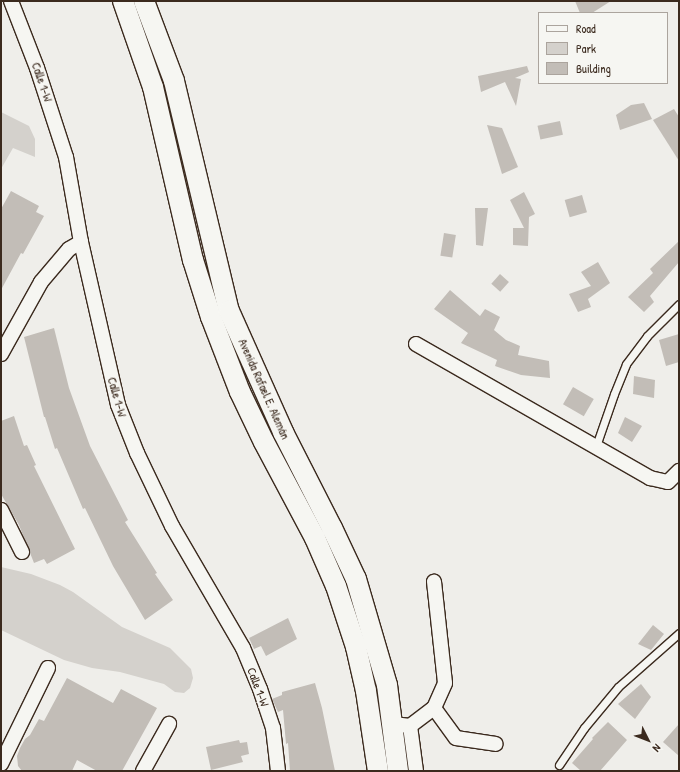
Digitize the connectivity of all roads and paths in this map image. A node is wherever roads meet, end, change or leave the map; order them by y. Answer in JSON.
{"nodes":[{"id":1,"x":11,"y":1,"type":"edge"},
{"id":2,"x":122,"y":1,"type":"edge"},
{"id":3,"x":144,"y":1,"type":"edge"},
{"id":4,"x":81,"y":242,"type":"junction"},
{"id":5,"x":679,"y":304,"type":"edge"},
{"id":6,"x":416,"y":344,"type":"dead end"},
{"id":7,"x":1,"y":354,"type":"edge"},
{"id":8,"x":596,"y":446,"type":"junction"},
{"id":9,"x":679,"y":471,"type":"edge"},
{"id":10,"x":1,"y":510,"type":"edge"},
{"id":11,"x":22,"y":552,"type":"dead end"},
{"id":12,"x":434,"y":582,"type":"dead end"},
{"id":13,"x":679,"y":633,"type":"edge"},
{"id":14,"x":48,"y":668,"type":"dead end"},
{"id":15,"x":434,"y":708,"type":"junction"},
{"id":16,"x":169,"y":724,"type":"dead end"},
{"id":17,"x":402,"y":725,"type":"junction"},
{"id":18,"x":496,"y":744,"type":"dead end"},
{"id":19,"x":1,"y":764,"type":"edge"},
{"id":20,"x":559,"y":765,"type":"dead end"},
{"id":21,"x":143,"y":771,"type":"edge"},
{"id":22,"x":278,"y":771,"type":"edge"},
{"id":23,"x":378,"y":771,"type":"edge"},
{"id":24,"x":398,"y":771,"type":"edge"},
{"id":25,"x":416,"y":771,"type":"edge"}],
"edges":[{"from":1,"to":4,"type":"street","name":"Calle 1-W"},
{"from":2,"to":23,"type":"main road","name":"Avenida Rafael E. Alemán"},
{"from":3,"to":17,"type":"main road","name":"Avenida Rafael E. Alemán"},
{"from":4,"to":7,"type":"street"},
{"from":4,"to":22,"type":"street","name":"Calle 1-W"},
{"from":5,"to":8,"type":"lane"},
{"from":6,"to":8,"type":"street"},
{"from":8,"to":9,"type":"street"},
{"from":10,"to":11,"type":"street"},
{"from":12,"to":15,"type":"street"},
{"from":13,"to":20,"type":"lane"},
{"from":14,"to":19,"type":"street"},
{"from":15,"to":17,"type":"street"},
{"from":15,"to":18,"type":"street"},
{"from":16,"to":21,"type":"street"},
{"from":17,"to":24,"type":"main road","name":"Avenida Rafael E. Alemán"},
{"from":17,"to":25,"type":"street"}]}
